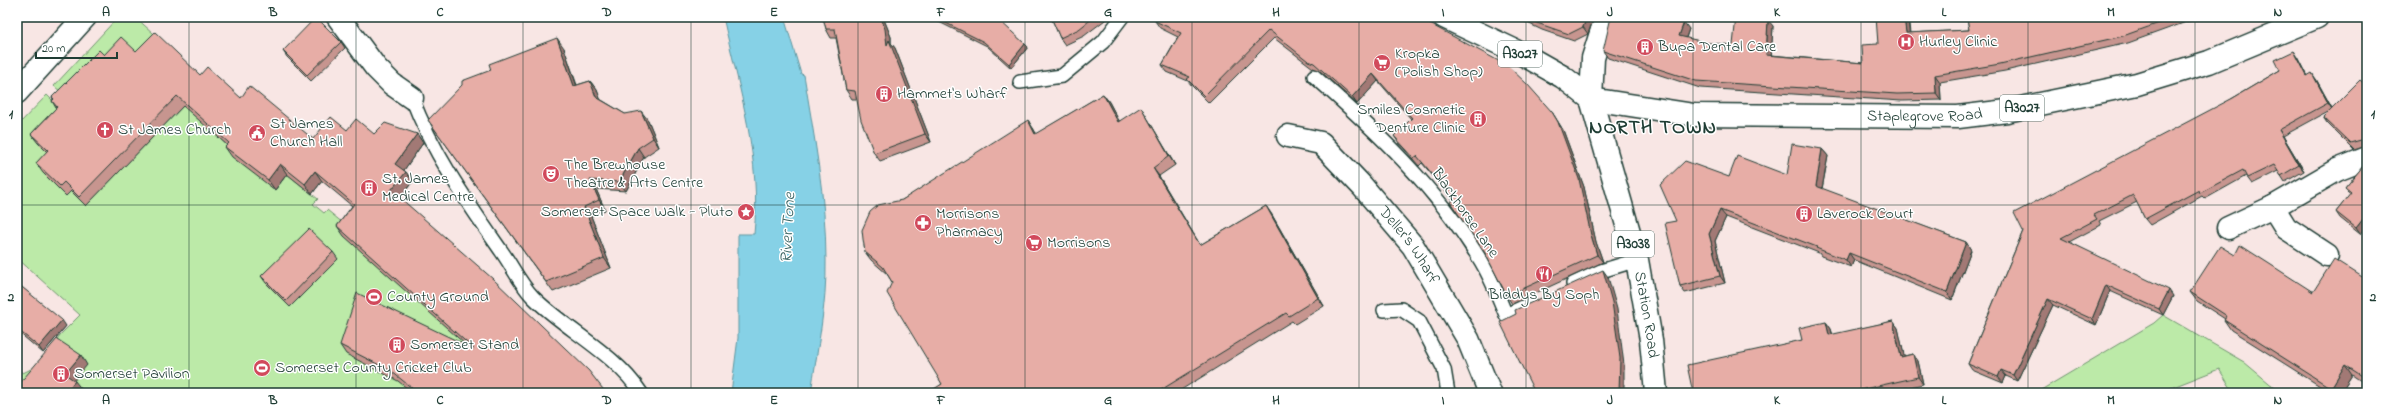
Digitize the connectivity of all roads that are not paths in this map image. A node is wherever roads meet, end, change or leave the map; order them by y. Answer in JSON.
{"nodes":[{"id":1,"x":85,"y":17,"type":"edge"},
{"id":2,"x":338,"y":17,"type":"edge"},
{"id":3,"x":1122,"y":17,"type":"edge"},
{"id":4,"x":1444,"y":17,"type":"edge"},
{"id":5,"x":1606,"y":17,"type":"edge"},
{"id":6,"x":2317,"y":17,"type":"edge"},
{"id":7,"x":1314,"y":76,"type":"edge"},
{"id":8,"x":1020,"y":82,"type":"dead end"},
{"id":9,"x":17,"y":92,"type":"edge"},
{"id":10,"x":412,"y":98,"type":"joint"},
{"id":11,"x":1591,"y":98,"type":"junction"},
{"id":12,"x":1288,"y":136,"type":"dead end"},
{"id":13,"x":2367,"y":158,"type":"edge"},
{"id":14,"x":2273,"y":207,"type":"junction"},
{"id":15,"x":2228,"y":228,"type":"dead end"},
{"id":16,"x":2327,"y":255,"type":"dead end"},
{"id":17,"x":1637,"y":260,"type":"junction"},
{"id":18,"x":1564,"y":288,"type":"edge"},
{"id":19,"x":1543,"y":298,"type":"edge"},
{"id":20,"x":1384,"y":310,"type":"dead end"},
{"id":21,"x":642,"y":393,"type":"edge"},
{"id":22,"x":1448,"y":393,"type":"edge"},
{"id":23,"x":1490,"y":393,"type":"edge"},
{"id":24,"x":1656,"y":393,"type":"edge"}],
"edges":[{"from":1,"to":9,"type":"main road"},
{"from":2,"to":10,"type":"main road"},
{"from":3,"to":8,"type":"lane"},
{"from":4,"to":11,"type":"main road","number":"A3027"},
{"from":5,"to":11,"type":"main road","name":"Station Road"},
{"from":6,"to":11,"type":"main road","name":"Staplegrove Road","number":"A3027"},
{"from":7,"to":19,"type":"lane","name":"Blackhorse Lane"},
{"from":10,"to":21,"type":"lane"},
{"from":11,"to":17,"type":"main road","name":"Station Road","number":"A3038"},
{"from":12,"to":23,"type":"main road","name":"Deller's Wharf"},
{"from":13,"to":14,"type":"main road"},
{"from":14,"to":15,"type":"main road"},
{"from":14,"to":16,"type":"main road"},
{"from":17,"to":18,"type":"lane"},
{"from":17,"to":24,"type":"main road","name":"Station Road","number":"A3038"},
{"from":20,"to":22,"type":"lane"}]}
